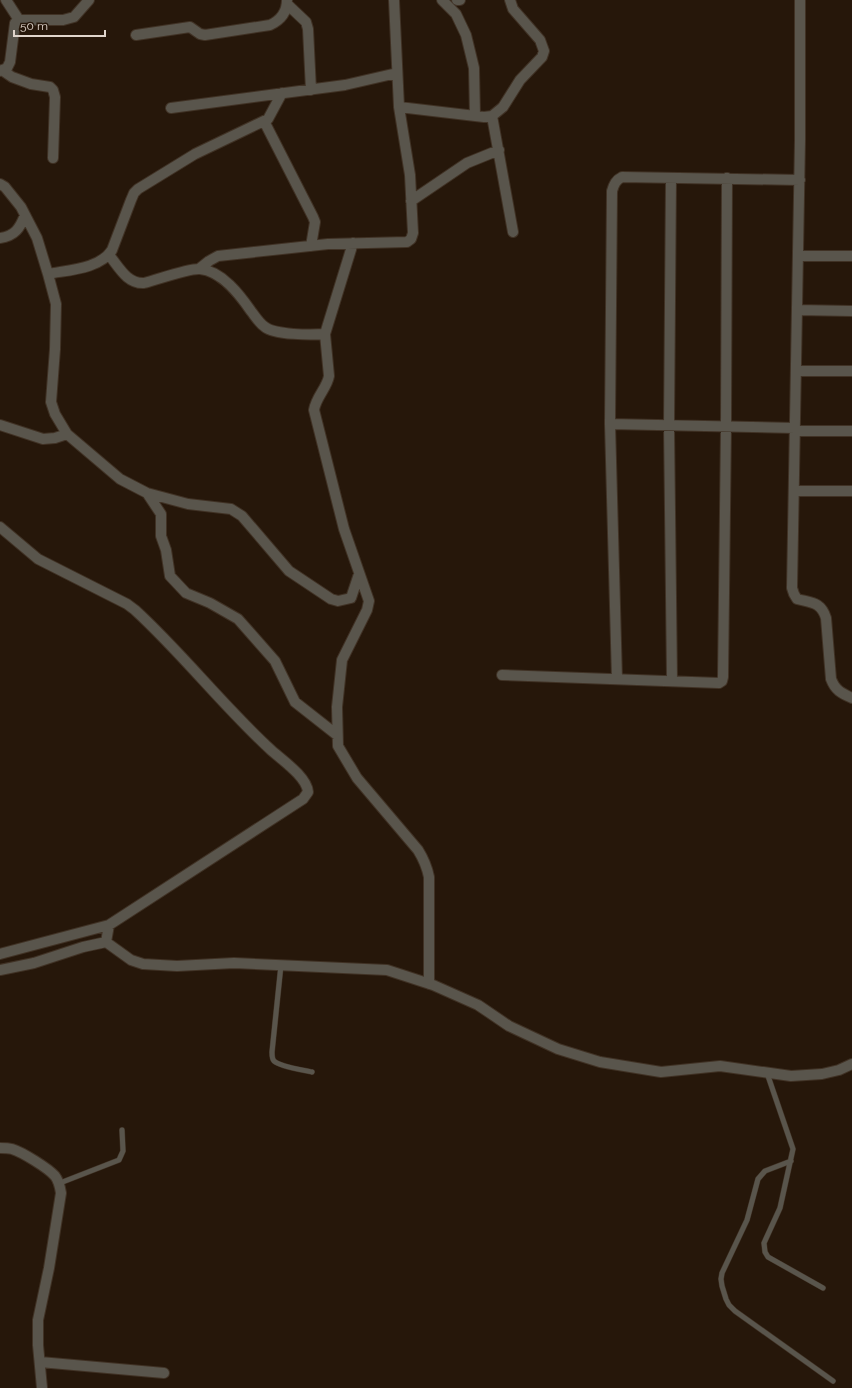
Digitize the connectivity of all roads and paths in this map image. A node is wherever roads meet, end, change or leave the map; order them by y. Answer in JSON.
{"nodes":[{"id":1,"x":6,"y":0,"type":"edge"},
{"id":2,"x":89,"y":0,"type":"edge"},
{"id":3,"x":394,"y":0,"type":"edge"},
{"id":4,"x":442,"y":0,"type":"edge"},
{"id":5,"x":457,"y":0,"type":"edge"},
{"id":6,"x":460,"y":0,"type":"edge"},
{"id":7,"x":510,"y":0,"type":"edge"},
{"id":8,"x":800,"y":0,"type":"edge"},
{"id":9,"x":287,"y":2,"type":"edge"},
{"id":10,"x":19,"y":20,"type":"junction"},
{"id":11,"x":136,"y":35,"type":"dead end"},
{"id":12,"x":1,"y":70,"type":"edge"},
{"id":13,"x":397,"y":73,"type":"junction"},
{"id":14,"x":311,"y":90,"type":"junction"},
{"id":15,"x":282,"y":93,"type":"junction"},
{"id":16,"x":399,"y":107,"type":"junction"},
{"id":17,"x":171,"y":108,"type":"dead end"},
{"id":18,"x":476,"y":116,"type":"junction"},
{"id":19,"x":492,"y":116,"type":"junction"},
{"id":20,"x":264,"y":121,"type":"junction"},
{"id":21,"x":498,"y":150,"type":"junction"},
{"id":22,"x":53,"y":158,"type":"dead end"},
{"id":23,"x":671,"y":178,"type":"junction"},
{"id":24,"x":726,"y":178,"type":"junction"},
{"id":25,"x":800,"y":180,"type":"junction"},
{"id":26,"x":0,"y":184,"type":"edge"},
{"id":27,"x":411,"y":201,"type":"junction"},
{"id":28,"x":25,"y":215,"type":"junction"},
{"id":29,"x":513,"y":232,"type":"dead end"},
{"id":30,"x":0,"y":238,"type":"edge"},
{"id":31,"x":353,"y":243,"type":"junction"},
{"id":32,"x":311,"y":246,"type":"junction"},
{"id":33,"x":109,"y":255,"type":"junction"},
{"id":34,"x":798,"y":256,"type":"junction"},
{"id":35,"x":852,"y":256,"type":"edge"},
{"id":36,"x":199,"y":269,"type":"junction"},
{"id":37,"x":48,"y":274,"type":"junction"},
{"id":38,"x":797,"y":310,"type":"junction"},
{"id":39,"x":852,"y":311,"type":"edge"},
{"id":40,"x":325,"y":334,"type":"junction"},
{"id":41,"x":796,"y":371,"type":"junction"},
{"id":42,"x":852,"y":371,"type":"edge"},
{"id":43,"x":610,"y":424,"type":"junction"},
{"id":44,"x":0,"y":425,"type":"edge"},
{"id":45,"x":669,"y":426,"type":"junction"},
{"id":46,"x":726,"y":427,"type":"junction"},
{"id":47,"x":795,"y":429,"type":"junction"},
{"id":48,"x":852,"y":430,"type":"edge"},
{"id":49,"x":67,"y":434,"type":"junction"},
{"id":50,"x":794,"y":491,"type":"junction"},
{"id":51,"x":852,"y":491,"type":"edge"},
{"id":52,"x":147,"y":493,"type":"junction"},
{"id":53,"x":0,"y":527,"type":"edge"},
{"id":54,"x":359,"y":574,"type":"junction"},
{"id":55,"x":502,"y":675,"type":"dead end"},
{"id":56,"x":617,"y":679,"type":"junction"},
{"id":57,"x":672,"y":681,"type":"junction"},
{"id":58,"x":852,"y":698,"type":"edge"},
{"id":59,"x":337,"y":735,"type":"junction"},
{"id":60,"x":108,"y":925,"type":"junction"},
{"id":61,"x":106,"y":942,"type":"junction"},
{"id":62,"x":0,"y":954,"type":"edge"},
{"id":63,"x":281,"y":965,"type":"junction"},
{"id":64,"x":0,"y":970,"type":"edge"},
{"id":65,"x":429,"y":984,"type":"junction"},
{"id":66,"x":852,"y":1064,"type":"edge"},
{"id":67,"x":312,"y":1072,"type":"dead end"},
{"id":68,"x":766,"y":1073,"type":"junction"},
{"id":69,"x":122,"y":1130,"type":"dead end"},
{"id":70,"x":0,"y":1148,"type":"edge"},
{"id":71,"x":791,"y":1161,"type":"junction"},
{"id":72,"x":60,"y":1184,"type":"junction"},
{"id":73,"x":823,"y":1288,"type":"dead end"},
{"id":74,"x":40,"y":1362,"type":"junction"},
{"id":75,"x":164,"y":1373,"type":"dead end"},
{"id":76,"x":834,"y":1381,"type":"dead end"},
{"id":77,"x":42,"y":1388,"type":"edge"}],
"edges":[{"from":1,"to":10,"type":"street"},
{"from":2,"to":10,"type":"street"},
{"from":3,"to":13,"type":"street"},
{"from":4,"to":18,"type":"street"},
{"from":5,"to":6,"type":"street"},
{"from":7,"to":19,"type":"street"},
{"from":8,"to":25,"type":"street"},
{"from":9,"to":11,"type":"street"},
{"from":9,"to":14,"type":"street"},
{"from":10,"to":12,"type":"street"},
{"from":12,"to":22,"type":"street"},
{"from":13,"to":14,"type":"street"},
{"from":13,"to":16,"type":"street"},
{"from":14,"to":15,"type":"street"},
{"from":15,"to":17,"type":"street"},
{"from":15,"to":20,"type":"street"},
{"from":16,"to":18,"type":"street"},
{"from":16,"to":27,"type":"street"},
{"from":18,"to":19,"type":"street"},
{"from":19,"to":21,"type":"street"},
{"from":20,"to":32,"type":"street"},
{"from":20,"to":33,"type":"street"},
{"from":21,"to":27,"type":"street"},
{"from":21,"to":29,"type":"street"},
{"from":23,"to":24,"type":"street"},
{"from":23,"to":43,"type":"street"},
{"from":23,"to":45,"type":"street"},
{"from":24,"to":25,"type":"street"},
{"from":24,"to":46,"type":"street"},
{"from":25,"to":34,"type":"street"},
{"from":26,"to":28,"type":"street"},
{"from":27,"to":31,"type":"street"},
{"from":28,"to":30,"type":"street"},
{"from":28,"to":37,"type":"street"},
{"from":31,"to":32,"type":"street"},
{"from":31,"to":40,"type":"street"},
{"from":32,"to":36,"type":"street"},
{"from":33,"to":36,"type":"street"},
{"from":33,"to":37,"type":"street"},
{"from":34,"to":35,"type":"street"},
{"from":34,"to":38,"type":"street"},
{"from":36,"to":40,"type":"street"},
{"from":37,"to":49,"type":"street"},
{"from":38,"to":39,"type":"street"},
{"from":38,"to":41,"type":"street"},
{"from":40,"to":54,"type":"street"},
{"from":41,"to":42,"type":"street"},
{"from":41,"to":47,"type":"street"},
{"from":43,"to":45,"type":"street"},
{"from":43,"to":56,"type":"street"},
{"from":44,"to":49,"type":"street"},
{"from":45,"to":46,"type":"street"},
{"from":45,"to":57,"type":"street"},
{"from":46,"to":47,"type":"street"},
{"from":46,"to":57,"type":"street"},
{"from":47,"to":48,"type":"street"},
{"from":47,"to":50,"type":"street"},
{"from":49,"to":52,"type":"street"},
{"from":50,"to":51,"type":"street"},
{"from":50,"to":58,"type":"street"},
{"from":52,"to":54,"type":"street"},
{"from":52,"to":59,"type":"street"},
{"from":53,"to":60,"type":"street"},
{"from":54,"to":59,"type":"street"},
{"from":55,"to":56,"type":"street"},
{"from":56,"to":57,"type":"street"},
{"from":59,"to":65,"type":"street"},
{"from":60,"to":61,"type":"street"},
{"from":60,"to":62,"type":"street"},
{"from":61,"to":63,"type":"street"},
{"from":61,"to":64,"type":"street"},
{"from":63,"to":65,"type":"street"},
{"from":63,"to":67,"type":"lane"},
{"from":65,"to":68,"type":"street"},
{"from":66,"to":68,"type":"street"},
{"from":68,"to":71,"type":"lane"},
{"from":69,"to":72,"type":"lane"},
{"from":70,"to":72,"type":"street"},
{"from":71,"to":73,"type":"lane"},
{"from":71,"to":76,"type":"lane"},
{"from":72,"to":74,"type":"street"},
{"from":74,"to":75,"type":"street"},
{"from":74,"to":77,"type":"street"}]}
